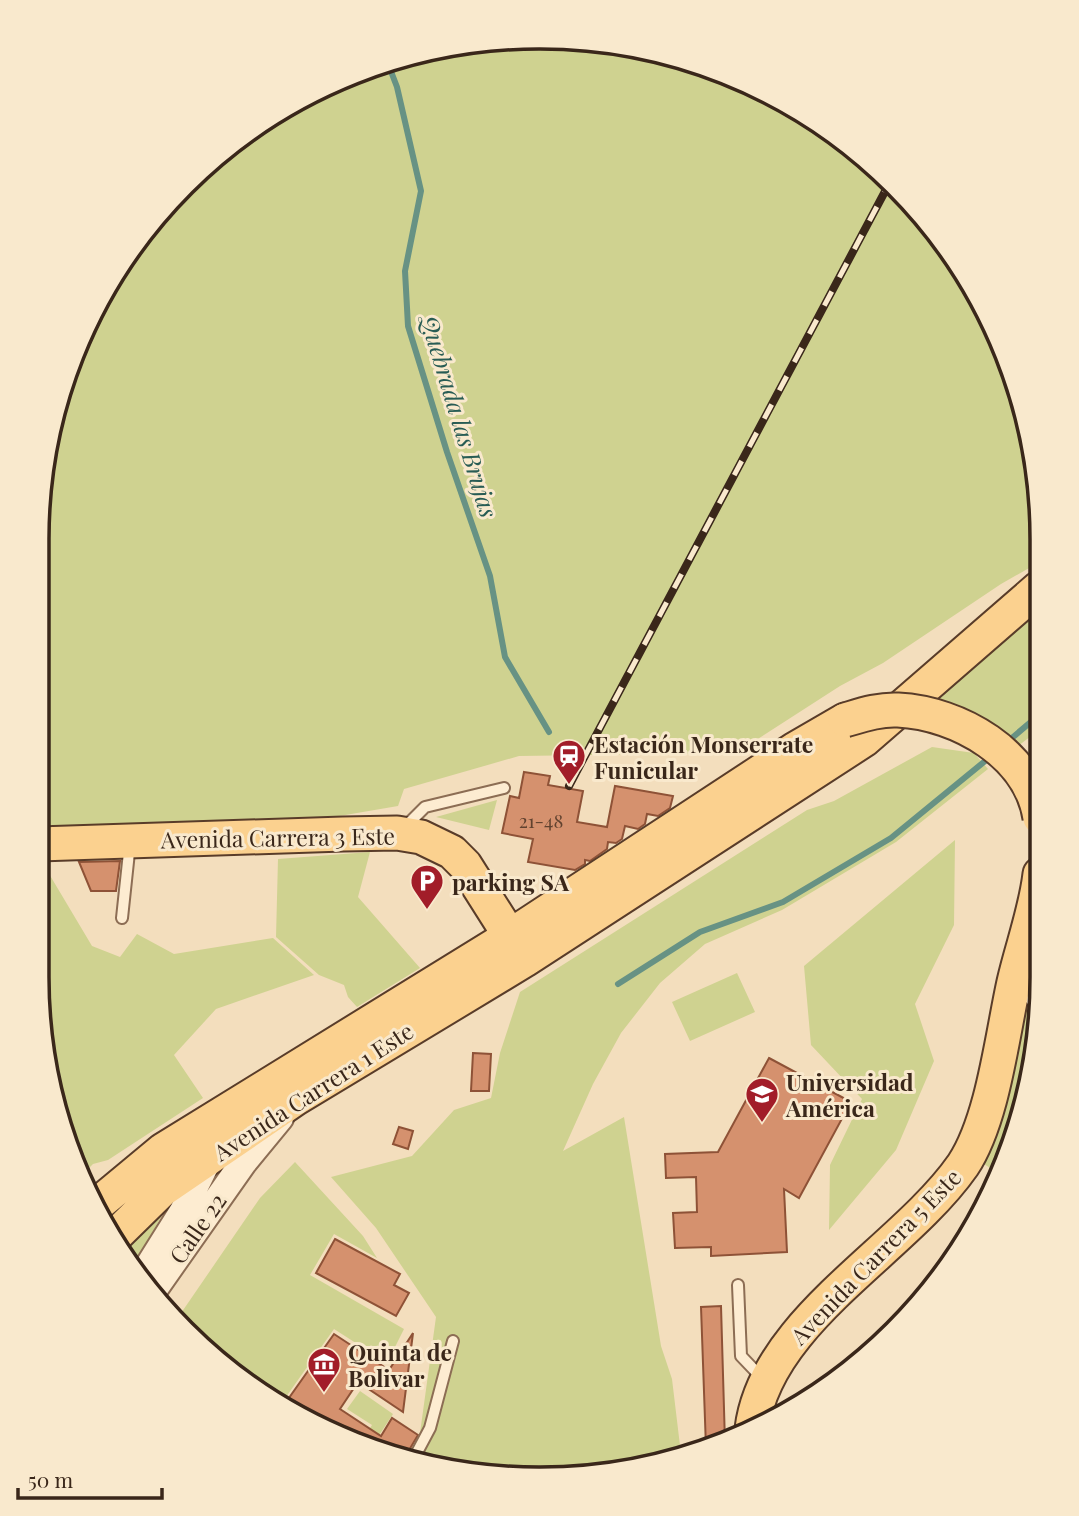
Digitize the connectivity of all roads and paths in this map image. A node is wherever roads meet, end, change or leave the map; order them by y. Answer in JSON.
{"nodes":[{"id":1,"x":1030,"y":596,"type":"edge"},
{"id":2,"x":504,"y":788,"type":"dead end"},
{"id":3,"x":1030,"y":790,"type":"edge"},
{"id":4,"x":397,"y":834,"type":"junction"},
{"id":5,"x":130,"y":841,"type":"junction"},
{"id":6,"x":49,"y":844,"type":"edge"},
{"id":7,"x":1030,"y":915,"type":"edge"},
{"id":8,"x":122,"y":918,"type":"dead end"},
{"id":9,"x":517,"y":948,"type":"junction"},
{"id":10,"x":1014,"y":981,"type":"junction"},
{"id":11,"x":1029,"y":997,"type":"edge"},
{"id":12,"x":247,"y":1095,"type":"junction"},
{"id":13,"x":295,"y":1100,"type":"junction"},
{"id":14,"x":208,"y":1158,"type":"junction"},
{"id":15,"x":103,"y":1199,"type":"edge"},
{"id":16,"x":120,"y":1231,"type":"edge"},
{"id":17,"x":146,"y":1270,"type":"edge"},
{"id":18,"x":158,"y":1284,"type":"edge"},
{"id":19,"x":738,"y":1285,"type":"dead end"},
{"id":20,"x":453,"y":1341,"type":"dead end"},
{"id":21,"x":765,"y":1381,"type":"junction"},
{"id":22,"x":755,"y":1416,"type":"edge"},
{"id":23,"x":418,"y":1451,"type":"edge"}],
"edges":[{"from":1,"to":9,"type":"main road"},
{"from":2,"to":4,"type":"lane"},
{"from":3,"to":9,"type":"main road","bridge":true},
{"from":4,"to":5,"type":"main road","name":"Avenida Carrera 3 Este"},
{"from":4,"to":9,"type":"main road","name":"Avenida Carrera 3 Este"},
{"from":5,"to":6,"type":"main road","name":"Avenida Carrera 3 Este"},
{"from":5,"to":8,"type":"lane"},
{"from":7,"to":10,"type":"main road","name":"Avenida Carrera 5 Este"},
{"from":9,"to":12,"type":"main road","name":"Avenida Carrera 1 Este"},
{"from":9,"to":13,"type":"main road","name":"Avenida Carrera 1 Este"},
{"from":10,"to":11,"type":"lane"},
{"from":10,"to":21,"type":"main road","name":"Avenida Carrera 5 Este"},
{"from":12,"to":14,"type":"street","name":"Calle 22"},
{"from":12,"to":15,"type":"main road","name":"Avenida Carrera 1 Este"},
{"from":13,"to":14,"type":"main road","name":"Avenida Carrera 1 Este"},
{"from":13,"to":18,"type":"street","name":"Calle 22"},
{"from":14,"to":16,"type":"main road","name":"Avenida Carrera 1 Este"},
{"from":14,"to":17,"type":"street","name":"Calle 22"},
{"from":19,"to":21,"type":"lane"},
{"from":20,"to":23,"type":"lane"},
{"from":21,"to":22,"type":"main road","name":"Avenida Carrera 5 Este"}]}
